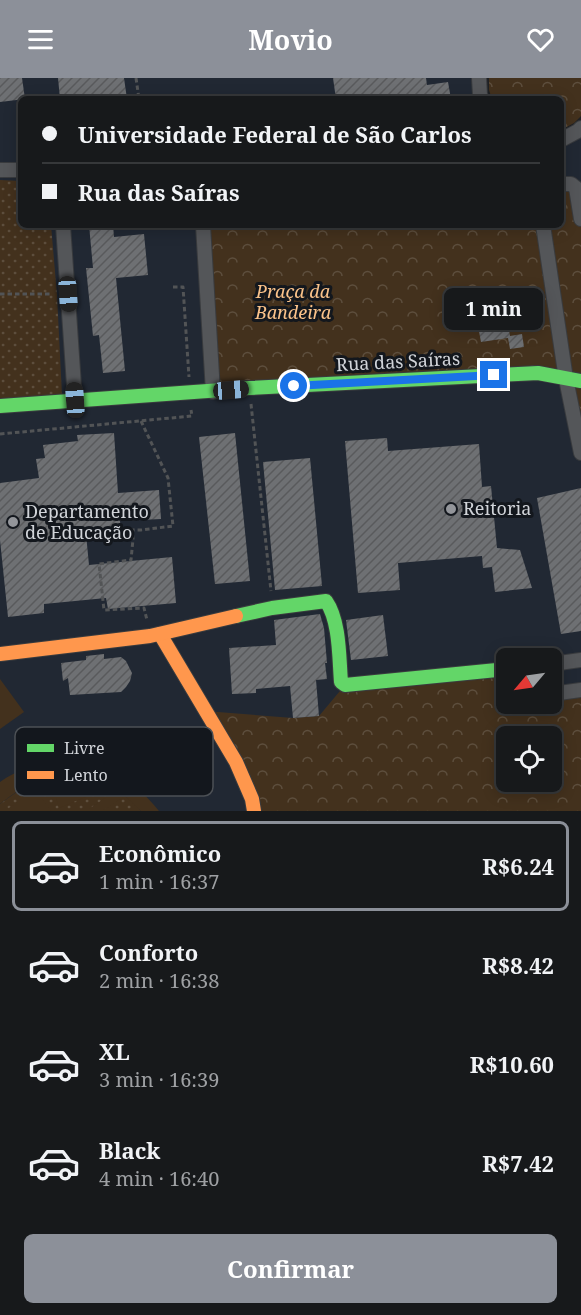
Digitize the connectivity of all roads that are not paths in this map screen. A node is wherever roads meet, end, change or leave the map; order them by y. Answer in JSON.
{"nodes":[{"id":1,"x":479,"y":78,"type":"edge"},
{"id":2,"x":481,"y":96,"type":"edge"},
{"id":3,"x":581,"y":128,"type":"edge"},
{"id":4,"x":564,"y":138,"type":"edge"},
{"id":5,"x":0,"y":170,"type":"edge"},
{"id":6,"x":18,"y":170,"type":"edge"},
{"id":7,"x":568,"y":184,"type":"edge"},
{"id":8,"x":581,"y":219,"type":"edge"},
{"id":9,"x":63,"y":228,"type":"edge"},
{"id":10,"x":203,"y":228,"type":"edge"},
{"id":11,"x":543,"y":228,"type":"edge"},
{"id":12,"x":566,"y":379,"type":"junction"},
{"id":13,"x":581,"y":381,"type":"edge"},
{"id":14,"x":213,"y":392,"type":"junction"},
{"id":15,"x":75,"y":400,"type":"junction"},
{"id":16,"x":0,"y":406,"type":"edge"},
{"id":17,"x":581,"y":453,"type":"edge"},
{"id":18,"x":155,"y":635,"type":"junction"},
{"id":19,"x":0,"y":654,"type":"edge"},
{"id":20,"x":581,"y":660,"type":"edge"},
{"id":21,"x":562,"y":663,"type":"edge"},
{"id":22,"x":496,"y":670,"type":"edge"},
{"id":23,"x":581,"y":690,"type":"edge"},
{"id":24,"x":562,"y":693,"type":"edge"},
{"id":25,"x":254,"y":811,"type":"edge"}],
"edges":[{"from":1,"to":2,"type":"street"},
{"from":3,"to":4,"type":"street"},
{"from":5,"to":6,"type":"street"},
{"from":7,"to":8,"type":"street"},
{"from":9,"to":15,"type":"street"},
{"from":10,"to":14,"type":"street"},
{"from":11,"to":12,"type":"street"},
{"from":12,"to":13,"type":"street","name":"Rua das Saíras"},
{"from":12,"to":14,"type":"street","name":"Rua das Saíras"},
{"from":12,"to":17,"type":"street"},
{"from":14,"to":15,"type":"street","name":"Rua das Saíras"},
{"from":15,"to":16,"type":"street","name":"Rua das Saíras"},
{"from":18,"to":19,"type":"street"},
{"from":18,"to":22,"type":"street"},
{"from":18,"to":25,"type":"street"},
{"from":20,"to":21,"type":"street"},
{"from":23,"to":24,"type":"street"}]}
